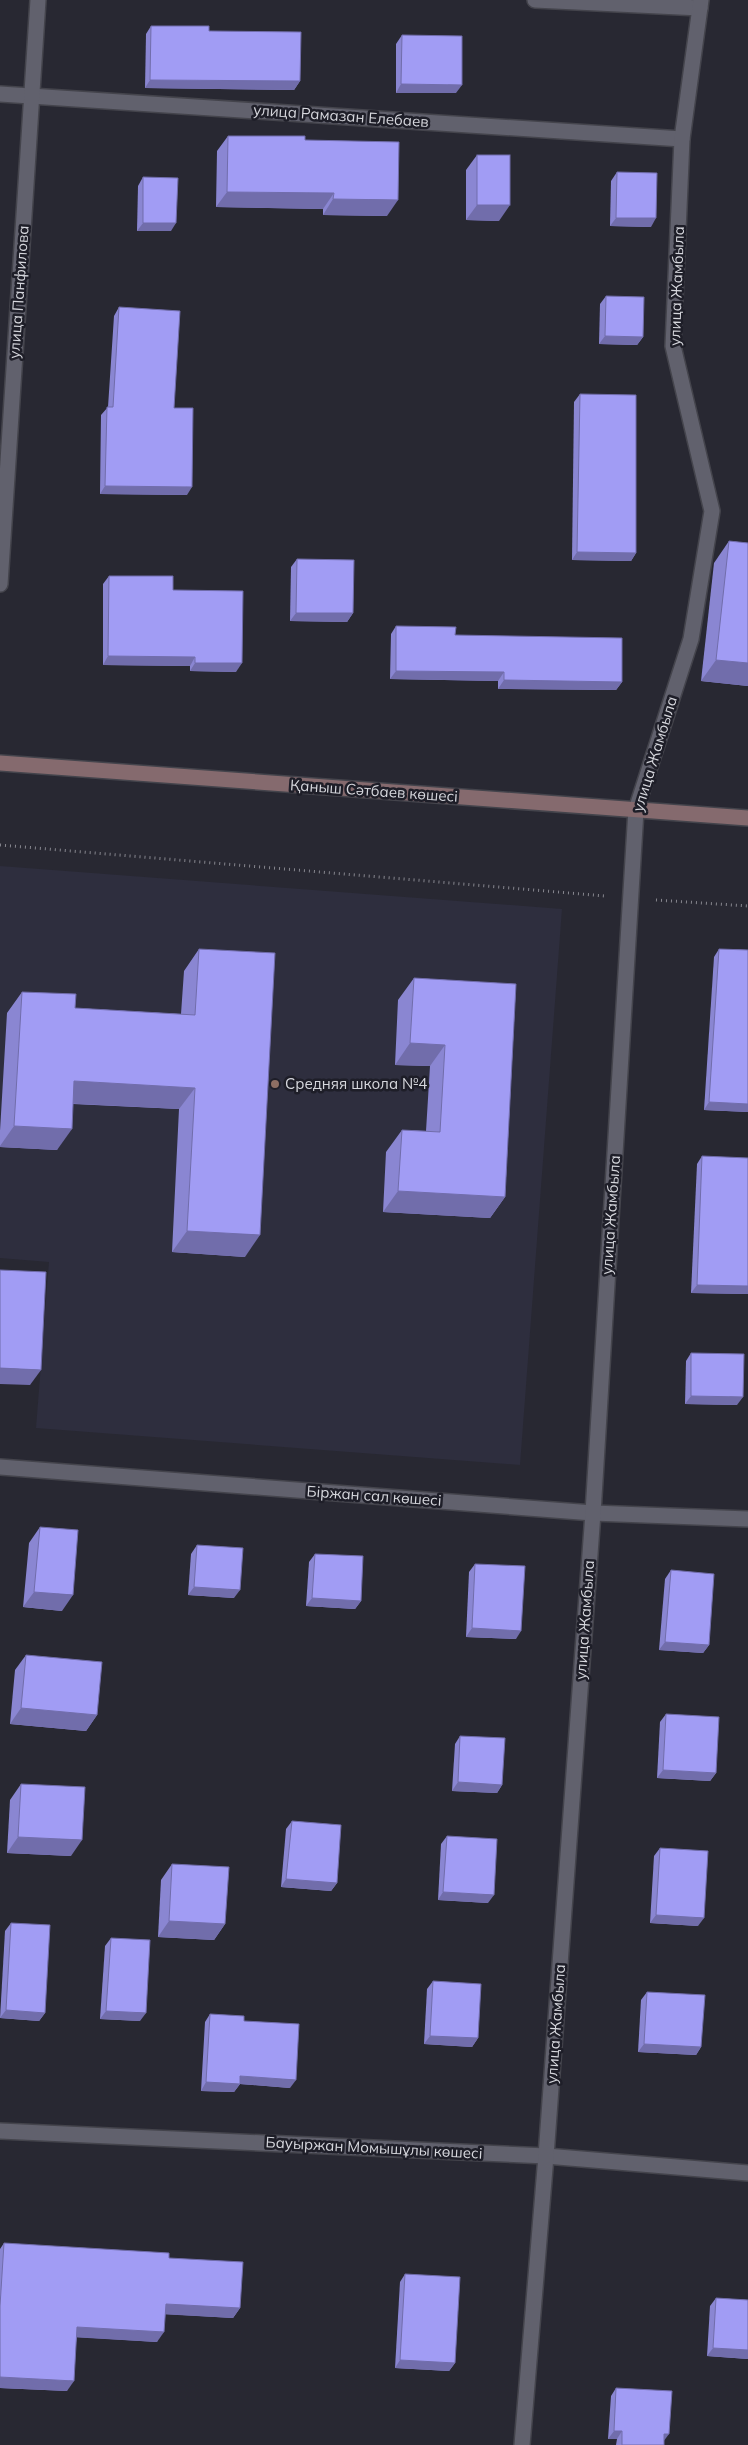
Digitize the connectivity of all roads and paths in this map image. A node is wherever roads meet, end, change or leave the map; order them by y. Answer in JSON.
{"nodes":[{"id":1,"x":38,"y":0,"type":"edge"},
{"id":2,"x":535,"y":0,"type":"edge"},
{"id":3,"x":700,"y":4,"type":"edge"},
{"id":4,"x":0,"y":94,"type":"edge"},
{"id":5,"x":32,"y":96,"type":"junction"},
{"id":6,"x":682,"y":139,"type":"junction"},
{"id":7,"x":0,"y":584,"type":"edge"},
{"id":8,"x":0,"y":763,"type":"edge"},
{"id":9,"x":636,"y":810,"type":"junction"},
{"id":10,"x":748,"y":818,"type":"edge"},
{"id":11,"x":0,"y":844,"type":"edge"},
{"id":12,"x":631,"y":899,"type":"junction"},
{"id":13,"x":748,"y":906,"type":"edge"},
{"id":14,"x":0,"y":1467,"type":"edge"},
{"id":15,"x":593,"y":1513,"type":"junction"},
{"id":16,"x":748,"y":1519,"type":"edge"},
{"id":17,"x":0,"y":2131,"type":"edge"},
{"id":18,"x":546,"y":2156,"type":"junction"},
{"id":19,"x":748,"y":2173,"type":"edge"},
{"id":20,"x":522,"y":2445,"type":"edge"}],
"edges":[{"from":1,"to":5,"type":"street","name":"улица Панфилова"},
{"from":2,"to":3,"type":"street"},
{"from":3,"to":6,"type":"street","name":"улица Жамбыла"},
{"from":4,"to":5,"type":"street","name":"улица Рамазан Елебаев"},
{"from":5,"to":6,"type":"street","name":"улица Рамазан Елебаев"},
{"from":5,"to":7,"type":"street","name":"улица Панфилова"},
{"from":6,"to":9,"type":"street","name":"улица Жамбыла"},
{"from":8,"to":9,"type":"street","name":"Қаныш Сәтбаев көшесі"},
{"from":9,"to":10,"type":"street","name":"Қаныш Сәтбаев көшесі"},
{"from":9,"to":12,"type":"street","name":"улица Жамбыла"},
{"from":11,"to":12,"type":"path"},
{"from":12,"to":13,"type":"path"},
{"from":12,"to":15,"type":"street","name":"улица Жамбыла"},
{"from":14,"to":15,"type":"street","name":"Біржан сал көшесі"},
{"from":15,"to":16,"type":"street","name":"Біржан сал көшесі"},
{"from":15,"to":18,"type":"street","name":"улица Жамбыла"},
{"from":17,"to":18,"type":"street","name":"Бауыржан Момышұлы көшесі"},
{"from":18,"to":19,"type":"street","name":"Бауыржан Момышұлы көшесі"},
{"from":18,"to":20,"type":"street","name":"улица Жамбыла"}]}
